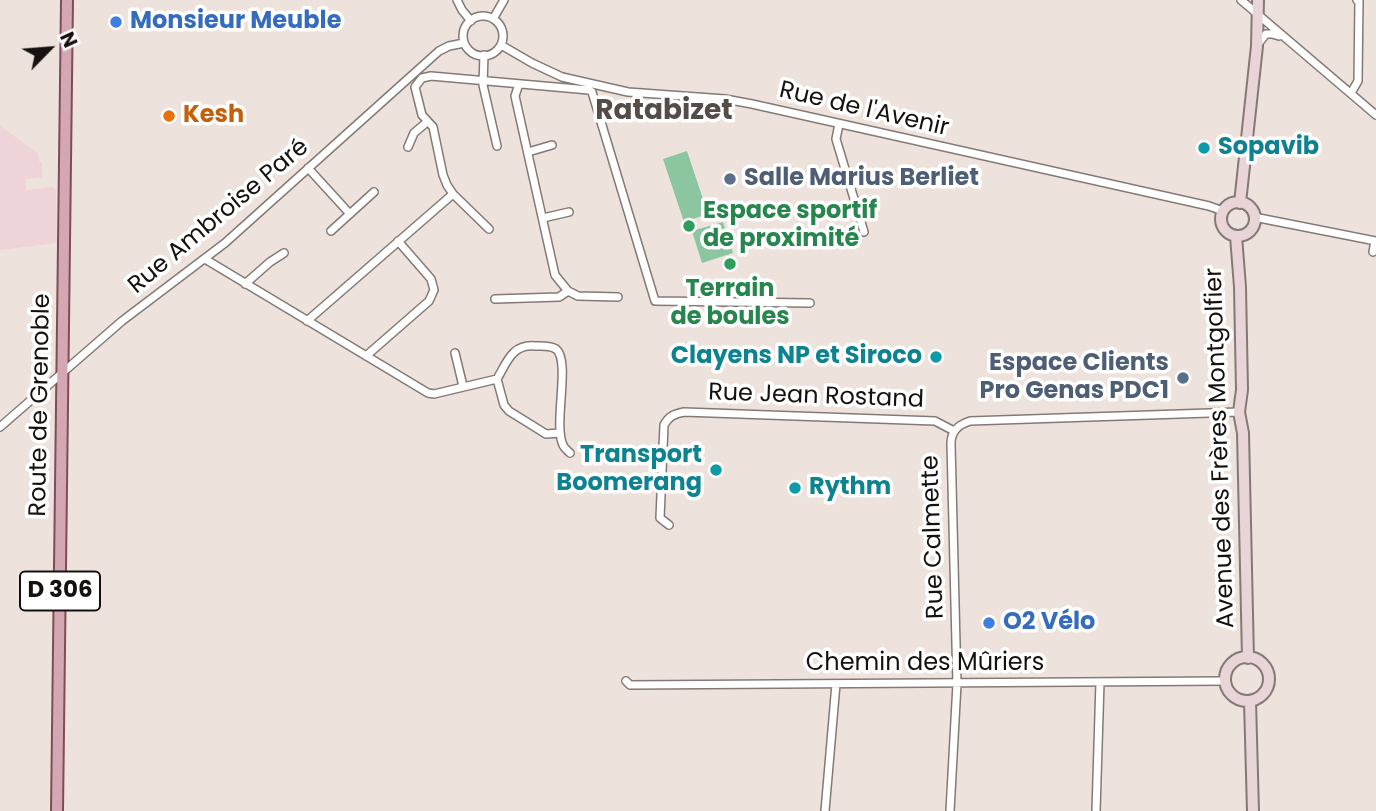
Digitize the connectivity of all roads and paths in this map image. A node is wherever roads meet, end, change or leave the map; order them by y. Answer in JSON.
{"nodes":[{"id":1,"x":67,"y":0,"type":"edge"},
{"id":2,"x":457,"y":0,"type":"edge"},
{"id":3,"x":504,"y":0,"type":"edge"},
{"id":4,"x":1241,"y":0,"type":"edge"},
{"id":5,"x":1258,"y":0,"type":"edge"},
{"id":6,"x":1357,"y":0,"type":"edge"},
{"id":7,"x":1259,"y":15,"type":"junction"},
{"id":8,"x":493,"y":19,"type":"junction"},
{"id":9,"x":471,"y":21,"type":"junction"},
{"id":10,"x":1286,"y":40,"type":"junction"},
{"id":11,"x":464,"y":43,"type":"junction"},
{"id":12,"x":501,"y":45,"type":"junction"},
{"id":13,"x":1257,"y":46,"type":"junction"},
{"id":14,"x":484,"y":55,"type":"junction"},
{"id":15,"x":483,"y":80,"type":"junction"},
{"id":16,"x":519,"y":83,"type":"junction"},
{"id":17,"x":1351,"y":93,"type":"junction"},
{"id":18,"x":1376,"y":115,"type":"edge"},
{"id":19,"x":428,"y":122,"type":"junction"},
{"id":20,"x":839,"y":124,"type":"junction"},
{"id":21,"x":552,"y":145,"type":"dead end"},
{"id":22,"x":497,"y":146,"type":"dead end"},
{"id":23,"x":408,"y":147,"type":"dead end"},
{"id":24,"x":528,"y":152,"type":"junction"},
{"id":25,"x":308,"y":169,"type":"junction"},
{"id":26,"x":374,"y":192,"type":"dead end"},
{"id":27,"x":453,"y":194,"type":"junction"},
{"id":28,"x":1240,"y":203,"type":"junction"},
{"id":29,"x":1223,"y":211,"type":"junction"},
{"id":30,"x":569,"y":212,"type":"dead end"},
{"id":31,"x":350,"y":214,"type":"junction"},
{"id":32,"x":1254,"y":217,"type":"junction"},
{"id":33,"x":543,"y":218,"type":"junction"},
{"id":34,"x":489,"y":229,"type":"dead end"},
{"id":35,"x":331,"y":231,"type":"dead end"},
{"id":36,"x":864,"y":232,"type":"dead end"},
{"id":37,"x":1236,"y":236,"type":"junction"},
{"id":38,"x":1376,"y":241,"type":"edge"},
{"id":39,"x":398,"y":242,"type":"junction"},
{"id":40,"x":1373,"y":252,"type":"dead end"},
{"id":41,"x":284,"y":253,"type":"dead end"},
{"id":42,"x":205,"y":259,"type":"junction"},
{"id":43,"x":244,"y":284,"type":"junction"},
{"id":44,"x":568,"y":291,"type":"junction"},
{"id":45,"x":618,"y":297,"type":"dead end"},
{"id":46,"x":495,"y":299,"type":"dead end"},
{"id":47,"x":810,"y":303,"type":"dead end"},
{"id":48,"x":307,"y":321,"type":"junction"},
{"id":49,"x":455,"y":352,"type":"dead end"},
{"id":50,"x":366,"y":355,"type":"junction"},
{"id":51,"x":62,"y":371,"type":"junction"},
{"id":52,"x":497,"y":379,"type":"junction"},
{"id":53,"x":463,"y":386,"type":"junction"},
{"id":54,"x":1239,"y":412,"type":"junction"},
{"id":55,"x":0,"y":427,"type":"edge"},
{"id":56,"x":954,"y":431,"type":"junction"},
{"id":57,"x":560,"y":433,"type":"junction"},
{"id":58,"x":570,"y":453,"type":"dead end"},
{"id":59,"x":669,"y":525,"type":"dead end"},
{"id":60,"x":1248,"y":658,"type":"junction"},
{"id":61,"x":626,"y":681,"type":"dead end"},
{"id":62,"x":1225,"y":681,"type":"junction"},
{"id":63,"x":1100,"y":682,"type":"junction"},
{"id":64,"x":836,"y":684,"type":"junction"},
{"id":65,"x":957,"y":684,"type":"junction"},
{"id":66,"x":1250,"y":701,"type":"junction"},
{"id":67,"x":57,"y":811,"type":"edge"},
{"id":68,"x":825,"y":811,"type":"edge"},
{"id":69,"x":950,"y":811,"type":"edge"},
{"id":70,"x":1096,"y":811,"type":"edge"},
{"id":71,"x":1253,"y":811,"type":"edge"}],
"edges":[{"from":1,"to":51,"type":"main road","name":"Route de Grenoble","number":"D 306"},
{"from":2,"to":9,"type":"street"},
{"from":3,"to":8,"type":"street"},
{"from":4,"to":7,"type":"street"},
{"from":5,"to":7,"type":"street"},
{"from":6,"to":17,"type":"street"},
{"from":7,"to":10,"type":"street"},
{"from":7,"to":13,"type":"street"},
{"from":8,"to":9,"type":"street"},
{"from":8,"to":12,"type":"street"},
{"from":9,"to":11,"type":"street"},
{"from":10,"to":13,"type":"street"},
{"from":10,"to":17,"type":"street"},
{"from":11,"to":14,"type":"street"},
{"from":11,"to":25,"type":"street","name":"Rue Ambroise Paré"},
{"from":12,"to":14,"type":"street"},
{"from":12,"to":20,"type":"street","name":"Rue de l'Avenir"},
{"from":13,"to":28,"type":"street"},
{"from":14,"to":15,"type":"street"},
{"from":15,"to":16,"type":"street"},
{"from":15,"to":19,"type":"street"},
{"from":15,"to":22,"type":"street"},
{"from":16,"to":24,"type":"street"},
{"from":16,"to":47,"type":"street"},
{"from":17,"to":18,"type":"street"},
{"from":19,"to":23,"type":"street"},
{"from":19,"to":27,"type":"street"},
{"from":20,"to":29,"type":"street","name":"Rue de l'Avenir"},
{"from":20,"to":36,"type":"street"},
{"from":21,"to":24,"type":"street"},
{"from":24,"to":33,"type":"street"},
{"from":25,"to":31,"type":"street"},
{"from":25,"to":42,"type":"street","name":"Rue Ambroise Paré"},
{"from":26,"to":31,"type":"street"},
{"from":27,"to":34,"type":"street"},
{"from":27,"to":39,"type":"street"},
{"from":28,"to":29,"type":"street"},
{"from":28,"to":32,"type":"street"},
{"from":29,"to":37,"type":"street"},
{"from":30,"to":33,"type":"street"},
{"from":31,"to":35,"type":"street"},
{"from":32,"to":37,"type":"street"},
{"from":32,"to":38,"type":"street"},
{"from":33,"to":44,"type":"street"},
{"from":37,"to":54,"type":"street","name":"Avenue des Frères Montgolfier"},
{"from":38,"to":40,"type":"street"},
{"from":39,"to":48,"type":"street"},
{"from":39,"to":50,"type":"street"},
{"from":41,"to":43,"type":"street"},
{"from":42,"to":43,"type":"street"},
{"from":42,"to":51,"type":"street","name":"Rue Ambroise Paré"},
{"from":43,"to":48,"type":"street"},
{"from":44,"to":45,"type":"street"},
{"from":44,"to":46,"type":"street"},
{"from":48,"to":50,"type":"street"},
{"from":49,"to":53,"type":"street"},
{"from":50,"to":53,"type":"street"},
{"from":51,"to":55,"type":"street","name":"Rue Ambroise Paré"},
{"from":51,"to":67,"type":"main road","name":"Route de Grenoble","number":"D 306"},
{"from":52,"to":53,"type":"street"},
{"from":52,"to":57,"type":"street"},
{"from":52,"to":57,"type":"street"},
{"from":54,"to":56,"type":"street","name":"Rue Jean Rostand"},
{"from":54,"to":60,"type":"street","name":"Avenue des Frères Montgolfier"},
{"from":56,"to":59,"type":"street","name":"Rue Jean Rostand"},
{"from":56,"to":65,"type":"street","name":"Rue Calmette"},
{"from":57,"to":58,"type":"street"},
{"from":60,"to":62,"type":"street"},
{"from":60,"to":66,"type":"street"},
{"from":61,"to":64,"type":"street","name":"Chemin des Mûriers"},
{"from":62,"to":63,"type":"street","name":"Chemin des Mûriers"},
{"from":62,"to":66,"type":"street"},
{"from":63,"to":65,"type":"street","name":"Chemin des Mûriers"},
{"from":63,"to":70,"type":"street"},
{"from":64,"to":65,"type":"street","name":"Chemin des Mûriers"},
{"from":64,"to":68,"type":"street"},
{"from":65,"to":69,"type":"street","name":"Rue Calmette"},
{"from":66,"to":71,"type":"street"}]}
